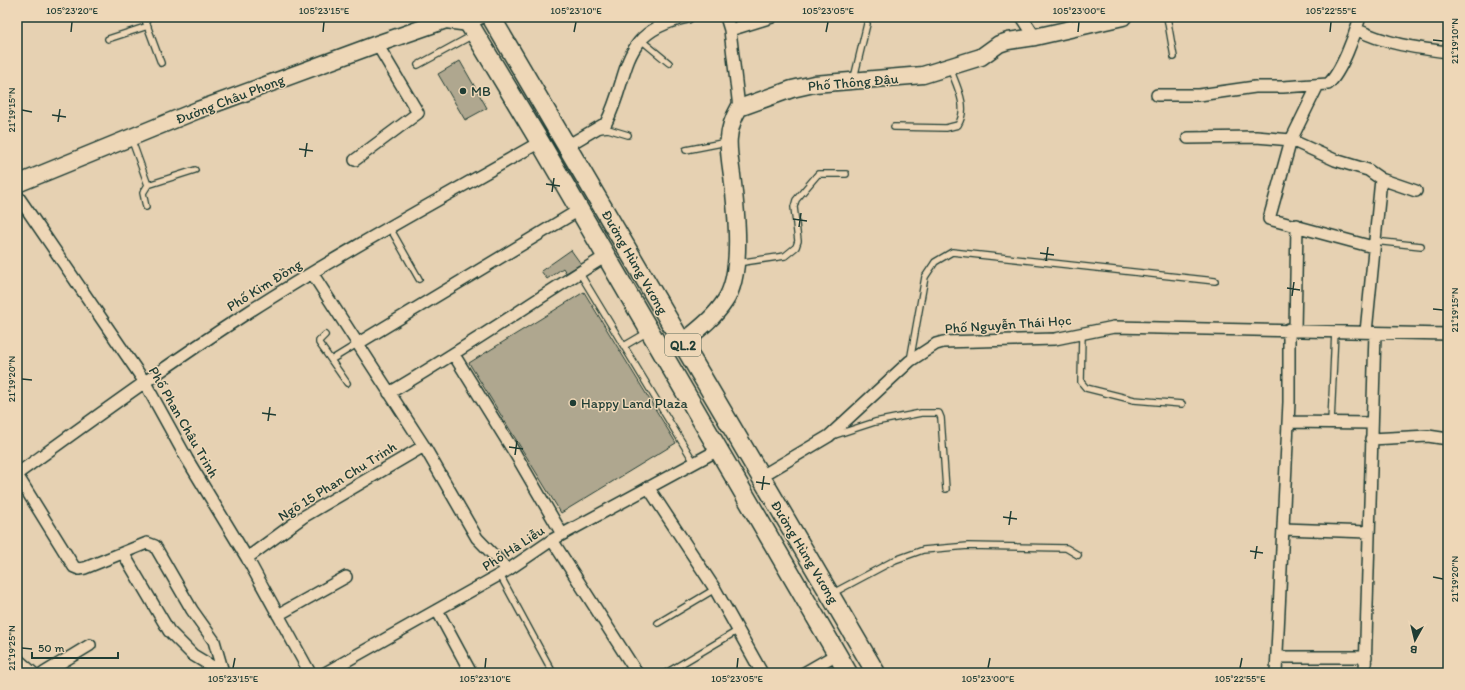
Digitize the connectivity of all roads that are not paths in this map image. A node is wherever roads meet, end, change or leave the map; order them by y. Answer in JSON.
{"nodes":[{"id":1,"x":144,"y":17,"type":"edge"},
{"id":2,"x":491,"y":17,"type":"edge"},
{"id":3,"x":688,"y":17,"type":"edge"},
{"id":4,"x":726,"y":17,"type":"edge"},
{"id":5,"x":772,"y":17,"type":"edge"},
{"id":6,"x":1022,"y":17,"type":"edge"},
{"id":7,"x":1167,"y":17,"type":"edge"},
{"id":8,"x":1360,"y":17,"type":"edge"},
{"id":9,"x":1117,"y":18,"type":"edge"},
{"id":10,"x":447,"y":19,"type":"edge"},
{"id":11,"x":473,"y":23,"type":"edge"},
{"id":12,"x":867,"y":24,"type":"dead end"},
{"id":13,"x":148,"y":26,"type":"junction"},
{"id":14,"x":1356,"y":29,"type":"junction"},
{"id":15,"x":730,"y":30,"type":"junction"},
{"id":16,"x":1035,"y":37,"type":"junction"},
{"id":17,"x":108,"y":39,"type":"dead end"},
{"id":18,"x":640,"y":40,"type":"junction"},
{"id":19,"x":377,"y":44,"type":"junction"},
{"id":20,"x":1448,"y":52,"type":"edge"},
{"id":21,"x":1174,"y":57,"type":"dead end"},
{"id":22,"x":669,"y":63,"type":"dead end"},
{"id":23,"x":161,"y":64,"type":"dead end"},
{"id":24,"x":418,"y":65,"type":"dead end"},
{"id":25,"x":950,"y":68,"type":"junction"},
{"id":26,"x":854,"y":80,"type":"junction"},
{"id":27,"x":1318,"y":85,"type":"junction"},
{"id":28,"x":1157,"y":95,"type":"dead end"},
{"id":29,"x":739,"y":108,"type":"junction"},
{"id":30,"x":894,"y":127,"type":"dead end"},
{"id":31,"x":593,"y":130,"type":"junction"},
{"id":32,"x":628,"y":135,"type":"dead end"},
{"id":33,"x":131,"y":138,"type":"junction"},
{"id":34,"x":1188,"y":138,"type":"dead end"},
{"id":35,"x":1292,"y":140,"type":"junction"},
{"id":36,"x":540,"y":142,"type":"junction"},
{"id":37,"x":727,"y":142,"type":"junction"},
{"id":38,"x":567,"y":146,"type":"junction"},
{"id":39,"x":686,"y":150,"type":"dead end"},
{"id":40,"x":355,"y":160,"type":"dead end"},
{"id":41,"x":195,"y":170,"type":"dead end"},
{"id":42,"x":846,"y":174,"type":"dead end"},
{"id":43,"x":1382,"y":179,"type":"junction"},
{"id":44,"x":17,"y":184,"type":"edge"},
{"id":45,"x":148,"y":185,"type":"junction"},
{"id":46,"x":1416,"y":190,"type":"dead end"},
{"id":47,"x":17,"y":195,"type":"edge"},
{"id":48,"x":146,"y":207,"type":"dead end"},
{"id":49,"x":579,"y":210,"type":"junction"},
{"id":50,"x":1298,"y":225,"type":"junction"},
{"id":51,"x":390,"y":228,"type":"junction"},
{"id":52,"x":1374,"y":244,"type":"junction"},
{"id":53,"x":1421,"y":246,"type":"dead end"},
{"id":54,"x":606,"y":256,"type":"junction"},
{"id":55,"x":737,"y":263,"type":"junction"},
{"id":56,"x":579,"y":272,"type":"junction"},
{"id":57,"x":312,"y":273,"type":"junction"},
{"id":58,"x":419,"y":279,"type":"dead end"},
{"id":59,"x":1215,"y":281,"type":"dead end"},
{"id":60,"x":1292,"y":330,"type":"junction"},
{"id":61,"x":649,"y":332,"type":"junction"},
{"id":62,"x":1334,"y":332,"type":"junction"},
{"id":63,"x":1370,"y":333,"type":"junction"},
{"id":64,"x":1082,"y":334,"type":"junction"},
{"id":65,"x":1448,"y":334,"type":"edge"},
{"id":66,"x":325,"y":335,"type":"dead end"},
{"id":67,"x":682,"y":343,"type":"junction"},
{"id":68,"x":357,"y":344,"type":"junction"},
{"id":69,"x":624,"y":346,"type":"junction"},
{"id":70,"x":454,"y":355,"type":"junction"},
{"id":71,"x":331,"y":360,"type":"junction"},
{"id":72,"x":910,"y":361,"type":"junction"},
{"id":73,"x":144,"y":381,"type":"junction"},
{"id":74,"x":347,"y":383,"type":"dead end"},
{"id":75,"x":389,"y":393,"type":"junction"},
{"id":76,"x":1182,"y":404,"type":"dead end"},
{"id":77,"x":1288,"y":422,"type":"junction"},
{"id":78,"x":1331,"y":422,"type":"junction"},
{"id":79,"x":1371,"y":423,"type":"junction"},
{"id":80,"x":829,"y":436,"type":"junction"},
{"id":81,"x":1371,"y":439,"type":"junction"},
{"id":82,"x":1448,"y":439,"type":"edge"},
{"id":83,"x":424,"y":446,"type":"junction"},
{"id":84,"x":718,"y":450,"type":"junction"},
{"id":85,"x":694,"y":462,"type":"junction"},
{"id":86,"x":17,"y":475,"type":"edge"},
{"id":87,"x":760,"y":477,"type":"junction"},
{"id":88,"x":648,"y":487,"type":"junction"},
{"id":89,"x":946,"y":489,"type":"dead end"},
{"id":90,"x":1283,"y":529,"type":"junction"},
{"id":91,"x":1368,"y":532,"type":"junction"},
{"id":92,"x":562,"y":534,"type":"junction"},
{"id":93,"x":552,"y":540,"type":"junction"},
{"id":94,"x":799,"y":542,"type":"junction"},
{"id":95,"x":123,"y":553,"type":"junction"},
{"id":96,"x":778,"y":554,"type":"junction"},
{"id":97,"x":1078,"y":555,"type":"dead end"},
{"id":98,"x":248,"y":558,"type":"junction"},
{"id":99,"x":504,"y":573,"type":"junction"},
{"id":100,"x":346,"y":578,"type":"dead end"},
{"id":101,"x":715,"y":589,"type":"junction"},
{"id":102,"x":830,"y":595,"type":"junction"},
{"id":103,"x":437,"y":610,"type":"junction"},
{"id":104,"x":278,"y":615,"type":"junction"},
{"id":105,"x":658,"y":623,"type":"dead end"},
{"id":106,"x":737,"y":631,"type":"junction"},
{"id":107,"x":90,"y":645,"type":"dead end"},
{"id":108,"x":837,"y":654,"type":"junction"},
{"id":109,"x":1277,"y":657,"type":"junction"},
{"id":110,"x":1366,"y":658,"type":"junction"},
{"id":111,"x":17,"y":659,"type":"edge"},
{"id":112,"x":33,"y":673,"type":"edge"},
{"id":113,"x":44,"y":673,"type":"edge"},
{"id":114,"x":223,"y":673,"type":"edge"},
{"id":115,"x":310,"y":673,"type":"edge"},
{"id":116,"x":325,"y":673,"type":"edge"},
{"id":117,"x":471,"y":673,"type":"edge"},
{"id":118,"x":553,"y":673,"type":"edge"},
{"id":119,"x":637,"y":673,"type":"edge"},
{"id":120,"x":666,"y":673,"type":"edge"},
{"id":121,"x":762,"y":673,"type":"edge"},
{"id":122,"x":804,"y":673,"type":"edge"},
{"id":123,"x":848,"y":673,"type":"edge"},
{"id":124,"x":876,"y":673,"type":"edge"},
{"id":125,"x":1276,"y":673,"type":"edge"},
{"id":126,"x":1365,"y":673,"type":"edge"}],
"edges":[{"from":1,"to":13,"type":"lane"},
{"from":2,"to":38,"type":"main road","name":"Đường Hùng Vương","number":"QL.2"},
{"from":3,"to":18,"type":"street"},
{"from":4,"to":15,"type":"street"},
{"from":5,"to":15,"type":"street"},
{"from":6,"to":16,"type":"street"},
{"from":7,"to":21,"type":"lane"},
{"from":8,"to":14,"type":"street"},
{"from":9,"to":16,"type":"street","name":"Phố Thông Đậu"},
{"from":10,"to":11,"type":"street","name":"Đường Châu Phong"},
{"from":10,"to":19,"type":"street","name":"Đường Châu Phong"},
{"from":11,"to":24,"type":"lane"},
{"from":11,"to":36,"type":"main road","name":"Đường Hùng Vương","number":"QL.2"},
{"from":12,"to":26,"type":"lane"},
{"from":13,"to":17,"type":"lane"},
{"from":13,"to":23,"type":"lane"},
{"from":14,"to":20,"type":"street"},
{"from":14,"to":27,"type":"street"},
{"from":15,"to":29,"type":"street"},
{"from":16,"to":25,"type":"street","name":"Phố Thông Đậu"},
{"from":18,"to":22,"type":"lane"},
{"from":18,"to":31,"type":"street"},
{"from":19,"to":33,"type":"street","name":"Đường Châu Phong"},
{"from":19,"to":40,"type":"street"},
{"from":25,"to":26,"type":"street","name":"Phố Thông Đậu"},
{"from":25,"to":30,"type":"lane"},
{"from":26,"to":29,"type":"street","name":"Phố Thông Đậu"},
{"from":27,"to":28,"type":"street"},
{"from":27,"to":35,"type":"street"},
{"from":29,"to":37,"type":"street"},
{"from":31,"to":32,"type":"lane"},
{"from":31,"to":38,"type":"street"},
{"from":33,"to":44,"type":"street","name":"Đường Châu Phong"},
{"from":33,"to":45,"type":"lane"},
{"from":34,"to":35,"type":"street"},
{"from":35,"to":43,"type":"street"},
{"from":35,"to":50,"type":"street"},
{"from":36,"to":49,"type":"main road","name":"Đường Hùng Vương","number":"QL.2"},
{"from":36,"to":51,"type":"street","name":"Phố Kim Đồng"},
{"from":37,"to":39,"type":"lane"},
{"from":37,"to":55,"type":"street"},
{"from":38,"to":67,"type":"main road","name":"Đường Hùng Vương","number":"QL.2"},
{"from":41,"to":45,"type":"lane"},
{"from":42,"to":55,"type":"lane"},
{"from":43,"to":46,"type":"street"},
{"from":43,"to":52,"type":"street"},
{"from":45,"to":48,"type":"lane"},
{"from":47,"to":73,"type":"street","name":"Phố Phan Châu Trinh"},
{"from":49,"to":54,"type":"main road","name":"Đường Hùng Vương","number":"QL.2"},
{"from":49,"to":68,"type":"street"},
{"from":50,"to":52,"type":"street"},
{"from":50,"to":60,"type":"street"},
{"from":51,"to":57,"type":"street","name":"Phố Kim Đồng"},
{"from":51,"to":58,"type":"lane"},
{"from":52,"to":53,"type":"lane"},
{"from":52,"to":63,"type":"street"},
{"from":54,"to":56,"type":"street"},
{"from":54,"to":61,"type":"main road","name":"Đường Hùng Vương","number":"QL.2"},
{"from":55,"to":67,"type":"street"},
{"from":56,"to":69,"type":"lane"},
{"from":56,"to":70,"type":"street"},
{"from":57,"to":68,"type":"street"},
{"from":57,"to":73,"type":"street","name":"Phố Kim Đồng"},
{"from":59,"to":72,"type":"lane"},
{"from":60,"to":62,"type":"street","name":"Phố Nguyễn Thái Học"},
{"from":60,"to":64,"type":"street","name":"Phố Nguyễn Thái Học"},
{"from":60,"to":77,"type":"street"},
{"from":61,"to":69,"type":"lane"},
{"from":61,"to":84,"type":"main road","name":"Đường Hùng Vương","number":"QL.2"},
{"from":62,"to":63,"type":"street","name":"Phố Nguyễn Thái Học"},
{"from":62,"to":78,"type":"lane"},
{"from":63,"to":65,"type":"street","name":"Phố Nguyễn Thái Học"},
{"from":63,"to":79,"type":"street"},
{"from":64,"to":72,"type":"street","name":"Phố Nguyễn Thái Học"},
{"from":64,"to":76,"type":"lane"},
{"from":66,"to":71,"type":"lane"},
{"from":67,"to":87,"type":"main road","name":"Đường Hùng Vương","number":"QL.2"},
{"from":68,"to":71,"type":"lane"},
{"from":68,"to":75,"type":"street"},
{"from":69,"to":85,"type":"lane"},
{"from":70,"to":75,"type":"street"},
{"from":70,"to":92,"type":"street"},
{"from":71,"to":74,"type":"lane"},
{"from":72,"to":80,"type":"street","name":"Phố Nguyễn Thái Học"},
{"from":73,"to":86,"type":"street","name":"Phố Kim Đồng"},
{"from":73,"to":98,"type":"street","name":"Phố Phan Châu Trinh"},
{"from":75,"to":83,"type":"street"},
{"from":77,"to":78,"type":"street"},
{"from":77,"to":90,"type":"street"},
{"from":78,"to":79,"type":"street"},
{"from":79,"to":81,"type":"street"},
{"from":80,"to":87,"type":"street","name":"Phố Nguyễn Thái Học"},
{"from":80,"to":89,"type":"lane"},
{"from":81,"to":82,"type":"street"},
{"from":81,"to":91,"type":"street"},
{"from":83,"to":98,"type":"street","name":"Ngõ 15 Phan Chu Trinh"},
{"from":83,"to":99,"type":"street"},
{"from":84,"to":85,"type":"street","name":"Phố Hà Liễu"},
{"from":84,"to":96,"type":"main road","name":"Đường Hùng Vương","number":"QL.2"},
{"from":85,"to":88,"type":"street","name":"Phố Hà Liễu"},
{"from":86,"to":95,"type":"street"},
{"from":87,"to":94,"type":"main road","name":"Đường Hùng Vương","number":"QL.2"},
{"from":88,"to":92,"type":"street","name":"Phố Hà Liễu"},
{"from":88,"to":101,"type":"street"},
{"from":90,"to":91,"type":"street"},
{"from":90,"to":109,"type":"street"},
{"from":91,"to":110,"type":"street"},
{"from":92,"to":93,"type":"street","name":"Phố Hà Liễu"},
{"from":93,"to":99,"type":"street","name":"Phố Hà Liễu"},
{"from":93,"to":119,"type":"street"},
{"from":94,"to":96,"type":"main road"},
{"from":94,"to":102,"type":"main road","name":"Đường Hùng Vương","number":"QL.2"},
{"from":95,"to":114,"type":"street"},
{"from":95,"to":114,"type":"street"},
{"from":96,"to":108,"type":"main road","name":"Đường Hùng Vương","number":"QL.2"},
{"from":97,"to":102,"type":"lane"},
{"from":98,"to":104,"type":"street","name":"Phố Phan Châu Trinh"},
{"from":99,"to":103,"type":"street","name":"Phố Hà Liễu"},
{"from":99,"to":118,"type":"lane"},
{"from":100,"to":104,"type":"street"},
{"from":101,"to":105,"type":"lane"},
{"from":101,"to":106,"type":"street"},
{"from":102,"to":124,"type":"main road","name":"Đường Hùng Vương","number":"QL.2"},
{"from":103,"to":116,"type":"street","name":"Phố Hà Liễu"},
{"from":103,"to":117,"type":"street"},
{"from":104,"to":115,"type":"street","name":"Phố Phan Châu Trinh"},
{"from":106,"to":120,"type":"lane"},
{"from":106,"to":121,"type":"street"},
{"from":107,"to":113,"type":"street"},
{"from":108,"to":122,"type":"street"},
{"from":108,"to":123,"type":"main road","name":"Đường Hùng Vương","number":"QL.2"},
{"from":109,"to":110,"type":"street"},
{"from":109,"to":125,"type":"street"},
{"from":110,"to":126,"type":"street"},
{"from":111,"to":112,"type":"street"}]}
